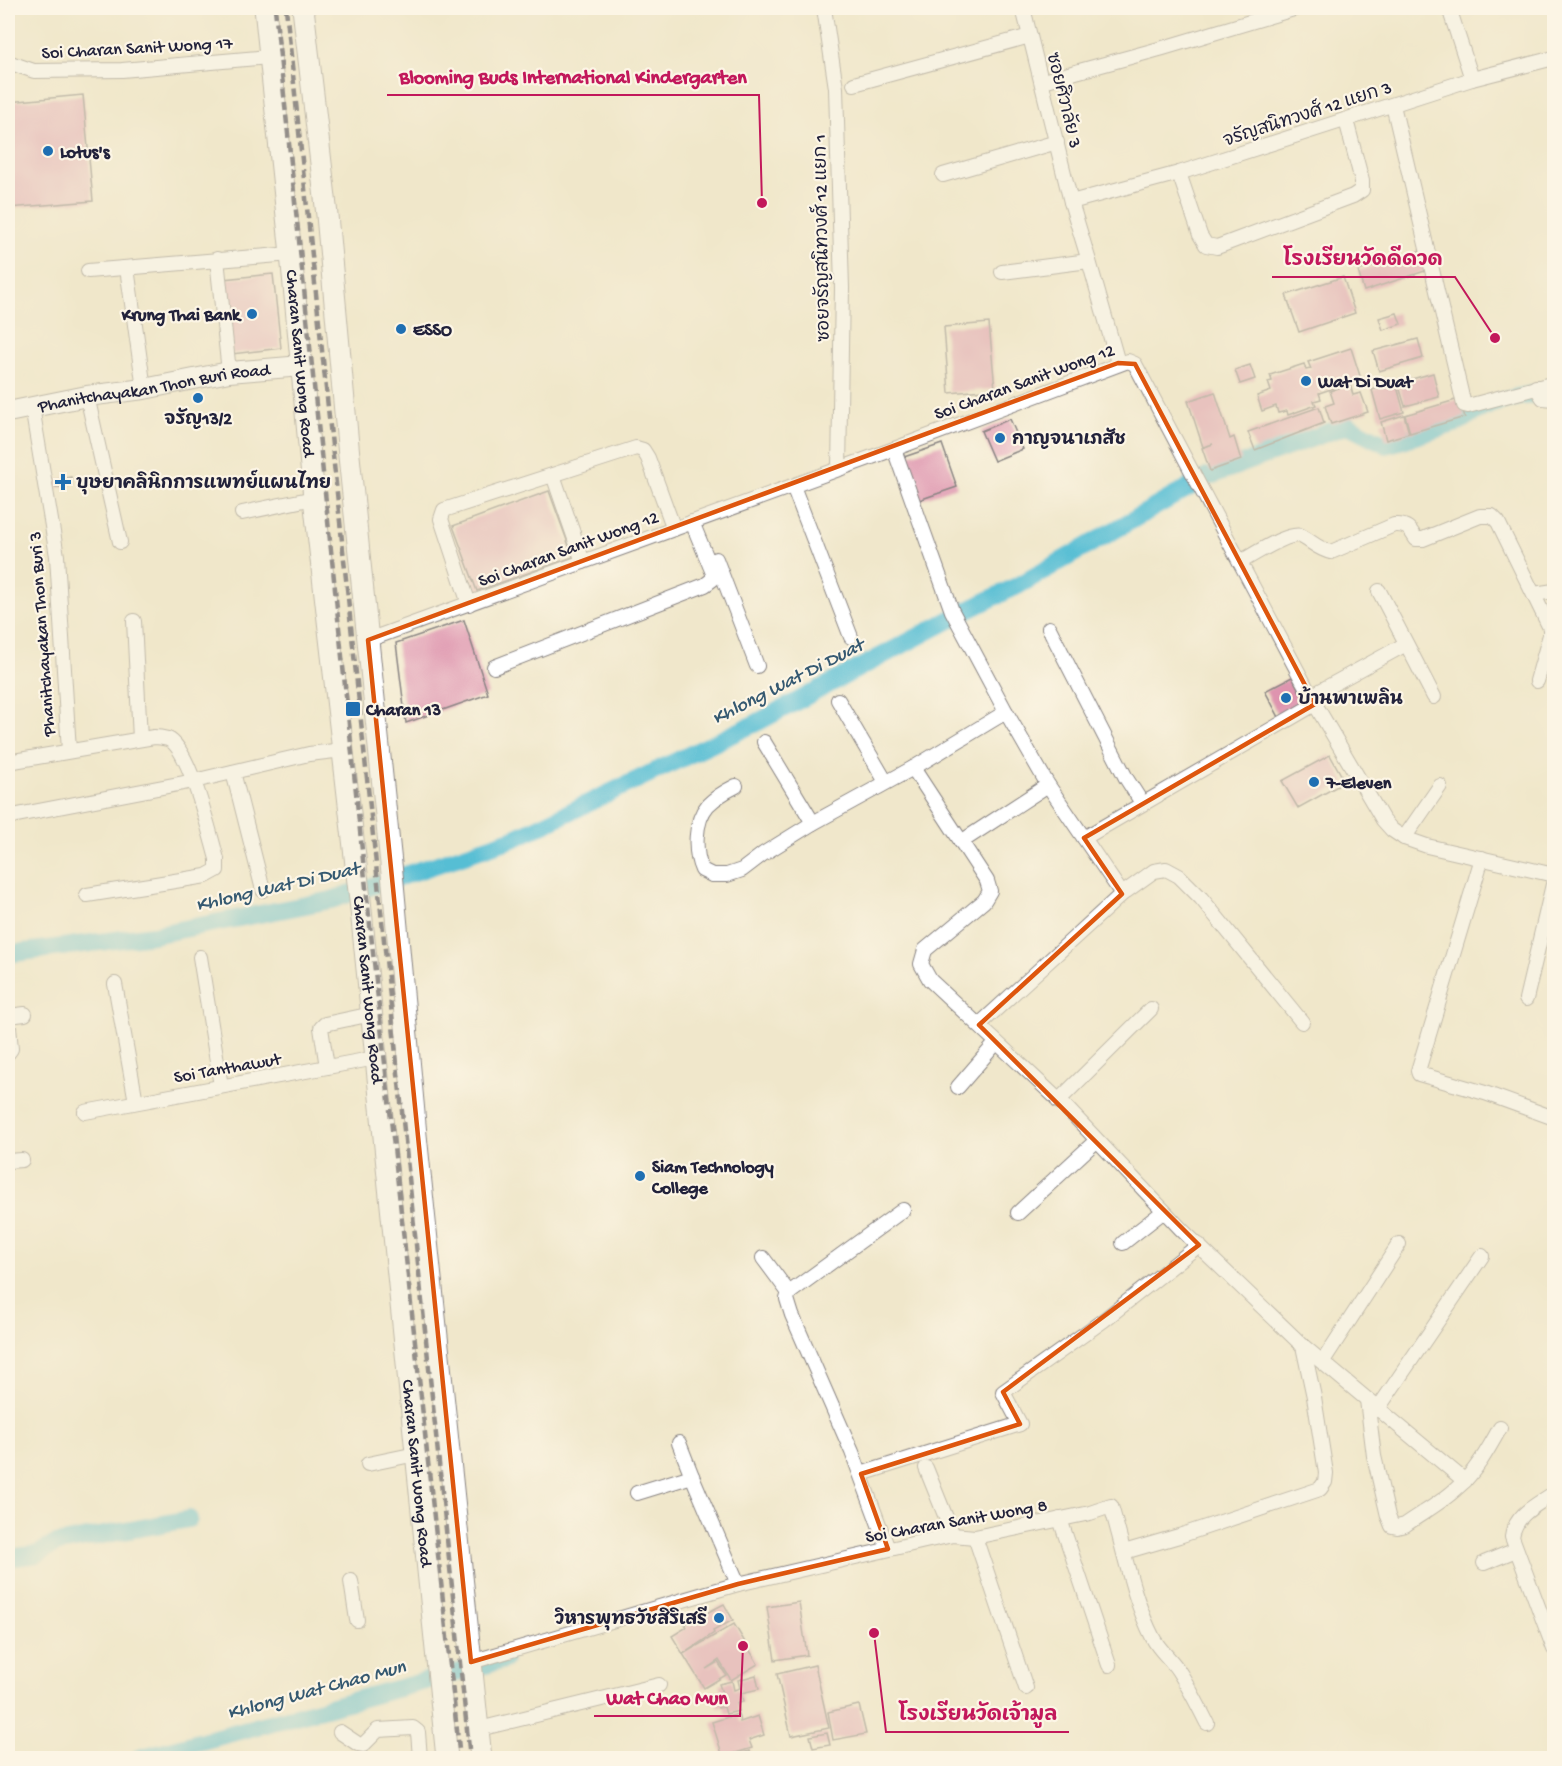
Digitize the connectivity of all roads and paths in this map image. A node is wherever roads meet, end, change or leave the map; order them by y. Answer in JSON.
{"nodes":[{"id":1,"x":265,"y":8,"type":"edge"},
{"id":2,"x":303,"y":8,"type":"edge"},
{"id":3,"x":824,"y":8,"type":"edge"},
{"id":4,"x":1023,"y":8,"type":"edge"},
{"id":5,"x":1297,"y":8,"type":"edge"},
{"id":6,"x":1449,"y":8,"type":"edge"},
{"id":7,"x":1030,"y":36,"type":"junction"},
{"id":8,"x":269,"y":57,"type":"junction"},
{"id":9,"x":1554,"y":58,"type":"edge"},
{"id":10,"x":8,"y":62,"type":"edge"},
{"id":11,"x":1472,"y":79,"type":"junction"},
{"id":12,"x":1043,"y":81,"type":"junction"},
{"id":13,"x":854,"y":84,"type":"dead end"},
{"id":14,"x":1393,"y":105,"type":"junction"},
{"id":15,"x":1346,"y":120,"type":"junction"},
{"id":16,"x":1058,"y":142,"type":"junction"},
{"id":17,"x":1179,"y":173,"type":"junction"},
{"id":18,"x":943,"y":175,"type":"dead end"},
{"id":19,"x":1071,"y":202,"type":"junction"},
{"id":20,"x":291,"y":254,"type":"junction"},
{"id":21,"x":217,"y":259,"type":"junction"},
{"id":22,"x":1089,"y":261,"type":"junction"},
{"id":23,"x":128,"y":268,"type":"junction"},
{"id":24,"x":88,"y":271,"type":"dead end"},
{"id":25,"x":1002,"y":272,"type":"dead end"},
{"id":26,"x":1119,"y":363,"type":"junction"},
{"id":27,"x":302,"y":366,"type":"junction"},
{"id":28,"x":229,"y":372,"type":"junction"},
{"id":29,"x":1551,"y":384,"type":"dead end"},
{"id":30,"x":144,"y":389,"type":"junction"},
{"id":31,"x":1543,"y":393,"type":"edge"},
{"id":32,"x":87,"y":396,"type":"junction"},
{"id":33,"x":32,"y":407,"type":"junction"},
{"id":34,"x":8,"y":412,"type":"edge"},
{"id":35,"x":894,"y":449,"type":"junction"},
{"id":36,"x":839,"y":469,"type":"junction"},
{"id":37,"x":554,"y":475,"type":"junction"},
{"id":38,"x":793,"y":486,"type":"junction"},
{"id":39,"x":315,"y":498,"type":"junction"},
{"id":40,"x":242,"y":513,"type":"dead end"},
{"id":41,"x":697,"y":521,"type":"junction"},
{"id":42,"x":674,"y":529,"type":"junction"},
{"id":43,"x":120,"y":542,"type":"dead end"},
{"id":44,"x":583,"y":562,"type":"junction"},
{"id":45,"x":1240,"y":562,"type":"junction"},
{"id":46,"x":1379,"y":591,"type":"dead end"},
{"id":47,"x":1554,"y":591,"type":"edge"},
{"id":48,"x":1534,"y":594,"type":"junction"},
{"id":49,"x":469,"y":604,"type":"junction"},
{"id":50,"x":134,"y":621,"type":"dead end"},
{"id":51,"x":1049,"y":628,"type":"dead end"},
{"id":52,"x":851,"y":637,"type":"dead end"},
{"id":53,"x":368,"y":640,"type":"junction"},
{"id":54,"x":1406,"y":644,"type":"junction"},
{"id":55,"x":757,"y":666,"type":"dead end"},
{"id":56,"x":494,"y":667,"type":"dead end"},
{"id":57,"x":1537,"y":681,"type":"dead end"},
{"id":58,"x":1434,"y":697,"type":"dead end"},
{"id":59,"x":838,"y":700,"type":"dead end"},
{"id":60,"x":1313,"y":700,"type":"junction"},
{"id":61,"x":1006,"y":712,"type":"junction"},
{"id":62,"x":140,"y":739,"type":"junction"},
{"id":63,"x":764,"y":742,"type":"dead end"},
{"id":64,"x":343,"y":750,"type":"junction"},
{"id":65,"x":69,"y":751,"type":"junction"},
{"id":66,"x":8,"y":762,"type":"edge"},
{"id":67,"x":913,"y":768,"type":"junction"},
{"id":68,"x":233,"y":772,"type":"junction"},
{"id":69,"x":194,"y":780,"type":"junction"},
{"id":70,"x":886,"y":782,"type":"junction"},
{"id":71,"x":1048,"y":785,"type":"junction"},
{"id":72,"x":736,"y":786,"type":"dead end"},
{"id":73,"x":1440,"y":786,"type":"dead end"},
{"id":74,"x":1142,"y":803,"type":"junction"},
{"id":75,"x":12,"y":816,"type":"dead end"},
{"id":76,"x":813,"y":823,"type":"junction"},
{"id":77,"x":1084,"y":838,"type":"junction"},
{"id":78,"x":1404,"y":838,"type":"junction"},
{"id":79,"x":961,"y":842,"type":"junction"},
{"id":80,"x":1482,"y":858,"type":"junction"},
{"id":81,"x":1554,"y":875,"type":"edge"},
{"id":82,"x":1554,"y":880,"type":"edge"},
{"id":83,"x":263,"y":890,"type":"dead end"},
{"id":84,"x":1122,"y":894,"type":"junction"},
{"id":85,"x":87,"y":895,"type":"dead end"},
{"id":86,"x":200,"y":957,"type":"dead end"},
{"id":87,"x":115,"y":984,"type":"dead end"},
{"id":88,"x":1526,"y":999,"type":"dead end"},
{"id":89,"x":1152,"y":1009,"type":"dead end"},
{"id":90,"x":25,"y":1014,"type":"dead end"},
{"id":91,"x":372,"y":1014,"type":"junction"},
{"id":92,"x":8,"y":1016,"type":"edge"},
{"id":93,"x":1302,"y":1022,"type":"dead end"},
{"id":94,"x":979,"y":1025,"type":"junction"},
{"id":95,"x":996,"y":1043,"type":"junction"},
{"id":96,"x":8,"y":1053,"type":"edge"},
{"id":97,"x":376,"y":1059,"type":"junction"},
{"id":98,"x":327,"y":1068,"type":"junction"},
{"id":99,"x":221,"y":1086,"type":"junction"},
{"id":100,"x":958,"y":1087,"type":"dead end"},
{"id":101,"x":1058,"y":1101,"type":"junction"},
{"id":102,"x":136,"y":1102,"type":"junction"},
{"id":103,"x":85,"y":1112,"type":"dead end"},
{"id":104,"x":1554,"y":1118,"type":"edge"},
{"id":105,"x":1096,"y":1142,"type":"junction"},
{"id":106,"x":903,"y":1210,"type":"dead end"},
{"id":107,"x":1164,"y":1211,"type":"junction"},
{"id":108,"x":1018,"y":1213,"type":"dead end"},
{"id":109,"x":1123,"y":1243,"type":"dead end"},
{"id":110,"x":1399,"y":1244,"type":"dead end"},
{"id":111,"x":1199,"y":1245,"type":"junction"},
{"id":112,"x":1482,"y":1257,"type":"dead end"},
{"id":113,"x":763,"y":1258,"type":"dead end"},
{"id":114,"x":789,"y":1293,"type":"junction"},
{"id":115,"x":1303,"y":1347,"type":"junction"},
{"id":116,"x":1323,"y":1361,"type":"junction"},
{"id":117,"x":1372,"y":1405,"type":"junction"},
{"id":118,"x":447,"y":1419,"type":"junction"},
{"id":119,"x":413,"y":1423,"type":"junction"},
{"id":120,"x":1500,"y":1428,"type":"dead end"},
{"id":121,"x":679,"y":1443,"type":"dead end"},
{"id":122,"x":416,"y":1454,"type":"junction"},
{"id":123,"x":368,"y":1464,"type":"dead end"},
{"id":124,"x":926,"y":1468,"type":"dead end"},
{"id":125,"x":861,"y":1474,"type":"junction"},
{"id":126,"x":692,"y":1476,"type":"junction"},
{"id":127,"x":1465,"y":1481,"type":"junction"},
{"id":128,"x":637,"y":1493,"type":"dead end"},
{"id":129,"x":1554,"y":1493,"type":"edge"},
{"id":130,"x":1060,"y":1519,"type":"junction"},
{"id":131,"x":953,"y":1535,"type":"junction"},
{"id":132,"x":975,"y":1537,"type":"junction"},
{"id":133,"x":888,"y":1549,"type":"junction"},
{"id":134,"x":1516,"y":1550,"type":"junction"},
{"id":135,"x":1124,"y":1552,"type":"junction"},
{"id":136,"x":1484,"y":1563,"type":"dead end"},
{"id":137,"x":351,"y":1581,"type":"dead end"},
{"id":138,"x":738,"y":1584,"type":"junction"},
{"id":139,"x":357,"y":1620,"type":"dead end"},
{"id":140,"x":1554,"y":1649,"type":"edge"},
{"id":141,"x":1109,"y":1665,"type":"dead end"},
{"id":142,"x":472,"y":1667,"type":"junction"},
{"id":143,"x":659,"y":1685,"type":"dead end"},
{"id":144,"x":1026,"y":1688,"type":"dead end"},
{"id":145,"x":1207,"y":1723,"type":"dead end"},
{"id":146,"x":479,"y":1729,"type":"junction"},
{"id":147,"x":340,"y":1732,"type":"dead end"},
{"id":148,"x":420,"y":1758,"type":"edge"},
{"id":149,"x":447,"y":1758,"type":"edge"},
{"id":150,"x":481,"y":1758,"type":"edge"}],
"edges":[{"from":1,"to":8,"type":"main road","name":"Charan Sanit Wong Road"},
{"from":2,"to":53,"type":"main road","name":"Charan Sanit Wong Road"},
{"from":3,"to":36,"type":"street","name":"ซอยจรัญสนิทวงศ์ 12 แยก 1"},
{"from":4,"to":7,"type":"street","name":"ซอยศิวาลัย 3"},
{"from":5,"to":12,"type":"street"},
{"from":6,"to":11,"type":"street"},
{"from":7,"to":12,"type":"street","name":"ซอยศิวาลัย 3"},
{"from":7,"to":13,"type":"street"},
{"from":8,"to":10,"type":"street","name":"Soi Charan Sanit Wong 17"},
{"from":8,"to":20,"type":"main road","name":"Charan Sanit Wong Road"},
{"from":9,"to":11,"type":"street","name":"จรัญสนิทวงศ์ 12 แยก 3"},
{"from":11,"to":14,"type":"street","name":"จรัญสนิทวงศ์ 12 แยก 3"},
{"from":12,"to":16,"type":"street","name":"ซอยศิวาลัย 3"},
{"from":14,"to":15,"type":"street","name":"จรัญสนิทวงศ์ 12 แยก 3"},
{"from":14,"to":31,"type":"street"},
{"from":15,"to":17,"type":"street","name":"จรัญสนิทวงศ์ 12 แยก 3"},
{"from":15,"to":17,"type":"street"},
{"from":16,"to":18,"type":"street"},
{"from":16,"to":19,"type":"street","name":"ซอยศิวาลัย 3"},
{"from":17,"to":19,"type":"street","name":"จรัญสนิทวงศ์ 12 แยก 3"},
{"from":19,"to":22,"type":"street","name":"ซอยศิวาลัย 3"},
{"from":20,"to":21,"type":"street"},
{"from":20,"to":27,"type":"main road","name":"Charan Sanit Wong Road"},
{"from":21,"to":23,"type":"street"},
{"from":21,"to":28,"type":"street"},
{"from":22,"to":25,"type":"street"},
{"from":22,"to":26,"type":"street","name":"ซอยศิวาลัย 3"},
{"from":23,"to":24,"type":"street"},
{"from":23,"to":30,"type":"street"},
{"from":26,"to":35,"type":"street","name":"Soi Charan Sanit Wong 12"},
{"from":26,"to":45,"type":"street","name":"Soi Charan Sanit Wong 12"},
{"from":27,"to":28,"type":"main road","name":"Phanitchayakan Thon Buri Road"},
{"from":27,"to":39,"type":"main road","name":"Charan Sanit Wong Road"},
{"from":28,"to":30,"type":"main road","name":"Phanitchayakan Thon Buri Road"},
{"from":29,"to":31,"type":"street"},
{"from":30,"to":32,"type":"main road","name":"Phanitchayakan Thon Buri Road"},
{"from":32,"to":33,"type":"main road","name":"Phanitchayakan Thon Buri Road"},
{"from":32,"to":43,"type":"street"},
{"from":33,"to":34,"type":"main road","name":"Phanitchayakan Thon Buri Road"},
{"from":33,"to":65,"type":"street","name":"Phanitchayakan Thon Buri 3"},
{"from":35,"to":36,"type":"street","name":"Soi Charan Sanit Wong 12"},
{"from":35,"to":61,"type":"street"},
{"from":36,"to":38,"type":"street","name":"Soi Charan Sanit Wong 12"},
{"from":37,"to":42,"type":"street"},
{"from":37,"to":44,"type":"street"},
{"from":37,"to":49,"type":"street"},
{"from":38,"to":41,"type":"street","name":"Soi Charan Sanit Wong 12"},
{"from":38,"to":52,"type":"street"},
{"from":39,"to":40,"type":"street"},
{"from":39,"to":64,"type":"main road","name":"Charan Sanit Wong Road"},
{"from":41,"to":42,"type":"street","name":"Soi Charan Sanit Wong 12"},
{"from":41,"to":55,"type":"street"},
{"from":41,"to":56,"type":"street"},
{"from":42,"to":44,"type":"street","name":"Soi Charan Sanit Wong 12"},
{"from":44,"to":49,"type":"street","name":"Soi Charan Sanit Wong 12"},
{"from":45,"to":48,"type":"street"},
{"from":45,"to":60,"type":"street","name":"Soi Charan Sanit Wong 12"},
{"from":46,"to":54,"type":"street"},
{"from":47,"to":48,"type":"street"},
{"from":48,"to":57,"type":"street"},
{"from":49,"to":53,"type":"street","name":"Soi Charan Sanit Wong 12"},
{"from":50,"to":62,"type":"street"},
{"from":51,"to":74,"type":"street"},
{"from":53,"to":118,"type":"main road","name":"Charan Sanit Wong Road"},
{"from":54,"to":58,"type":"street"},
{"from":54,"to":60,"type":"street"},
{"from":59,"to":70,"type":"street"},
{"from":60,"to":74,"type":"street"},
{"from":60,"to":78,"type":"street","name":"Soi Charan Sanit Wong 12"},
{"from":61,"to":67,"type":"street"},
{"from":61,"to":71,"type":"street"},
{"from":62,"to":65,"type":"street"},
{"from":62,"to":69,"type":"street"},
{"from":63,"to":76,"type":"street"},
{"from":64,"to":68,"type":"street"},
{"from":64,"to":91,"type":"main road","name":"Charan Sanit Wong Road"},
{"from":65,"to":66,"type":"street"},
{"from":67,"to":70,"type":"street"},
{"from":67,"to":79,"type":"street"},
{"from":68,"to":69,"type":"street"},
{"from":68,"to":83,"type":"street"},
{"from":69,"to":75,"type":"street"},
{"from":69,"to":85,"type":"street"},
{"from":70,"to":76,"type":"street"},
{"from":71,"to":77,"type":"street"},
{"from":71,"to":79,"type":"street"},
{"from":72,"to":76,"type":"street"},
{"from":73,"to":78,"type":"street"},
{"from":74,"to":77,"type":"street"},
{"from":77,"to":84,"type":"street"},
{"from":78,"to":80,"type":"street","name":"Soi Charan Sanit Wong 12"},
{"from":79,"to":94,"type":"street"},
{"from":80,"to":81,"type":"street","name":"Soi Charan Sanit Wong 12"},
{"from":80,"to":104,"type":"street"},
{"from":82,"to":88,"type":"street"},
{"from":84,"to":93,"type":"street"},
{"from":84,"to":94,"type":"street"},
{"from":86,"to":99,"type":"street"},
{"from":87,"to":102,"type":"street"},
{"from":89,"to":101,"type":"street"},
{"from":90,"to":92,"type":"street"},
{"from":91,"to":97,"type":"main road","name":"Charan Sanit Wong Road"},
{"from":91,"to":98,"type":"street"},
{"from":92,"to":96,"type":"street"},
{"from":94,"to":95,"type":"street"},
{"from":95,"to":100,"type":"street"},
{"from":95,"to":101,"type":"street"},
{"from":97,"to":98,"type":"street","name":"Soi Tanthawut"},
{"from":97,"to":119,"type":"main road","name":"Charan Sanit Wong Road"},
{"from":98,"to":99,"type":"street","name":"Soi Tanthawut"},
{"from":99,"to":102,"type":"street","name":"Soi Tanthawut"},
{"from":101,"to":105,"type":"street"},
{"from":102,"to":103,"type":"street","name":"Soi Tanthawut"},
{"from":105,"to":107,"type":"street"},
{"from":105,"to":108,"type":"street"},
{"from":106,"to":114,"type":"street"},
{"from":107,"to":109,"type":"street"},
{"from":107,"to":111,"type":"street"},
{"from":110,"to":116,"type":"street"},
{"from":111,"to":115,"type":"street"},
{"from":111,"to":125,"type":"street"},
{"from":112,"to":117,"type":"street"},
{"from":113,"to":114,"type":"street"},
{"from":114,"to":125,"type":"street"},
{"from":115,"to":116,"type":"street"},
{"from":115,"to":135,"type":"street"},
{"from":116,"to":117,"type":"street"},
{"from":117,"to":127,"type":"street"},
{"from":117,"to":127,"type":"street"},
{"from":118,"to":119,"type":"main road"},
{"from":118,"to":142,"type":"main road","name":"Charan Sanit Wong Road"},
{"from":119,"to":122,"type":"main road","name":"Charan Sanit Wong Road"},
{"from":120,"to":127,"type":"street"},
{"from":121,"to":126,"type":"street"},
{"from":122,"to":123,"type":"street"},
{"from":122,"to":149,"type":"main road","name":"Charan Sanit Wong Road"},
{"from":124,"to":131,"type":"street"},
{"from":125,"to":133,"type":"street"},
{"from":126,"to":128,"type":"street"},
{"from":126,"to":138,"type":"street"},
{"from":129,"to":134,"type":"street"},
{"from":130,"to":132,"type":"street","name":"Soi Charan Sanit Wong 8"},
{"from":130,"to":135,"type":"street","name":"Soi Charan Sanit Wong 8"},
{"from":130,"to":141,"type":"street"},
{"from":131,"to":132,"type":"street","name":"Soi Charan Sanit Wong 8"},
{"from":131,"to":133,"type":"street","name":"Soi Charan Sanit Wong 8"},
{"from":132,"to":144,"type":"street"},
{"from":133,"to":138,"type":"street","name":"Soi Charan Sanit Wong 8"},
{"from":134,"to":136,"type":"street"},
{"from":134,"to":140,"type":"street"},
{"from":135,"to":145,"type":"street","name":"Soi Charan Sanit Wong 8"},
{"from":137,"to":139,"type":"street"},
{"from":138,"to":142,"type":"street","name":"Soi Charan Sanit Wong 8"},
{"from":142,"to":146,"type":"main road","name":"Charan Sanit Wong Road"},
{"from":143,"to":146,"type":"street"},
{"from":146,"to":150,"type":"main road","name":"Charan Sanit Wong Road"},
{"from":147,"to":148,"type":"street"}]}
